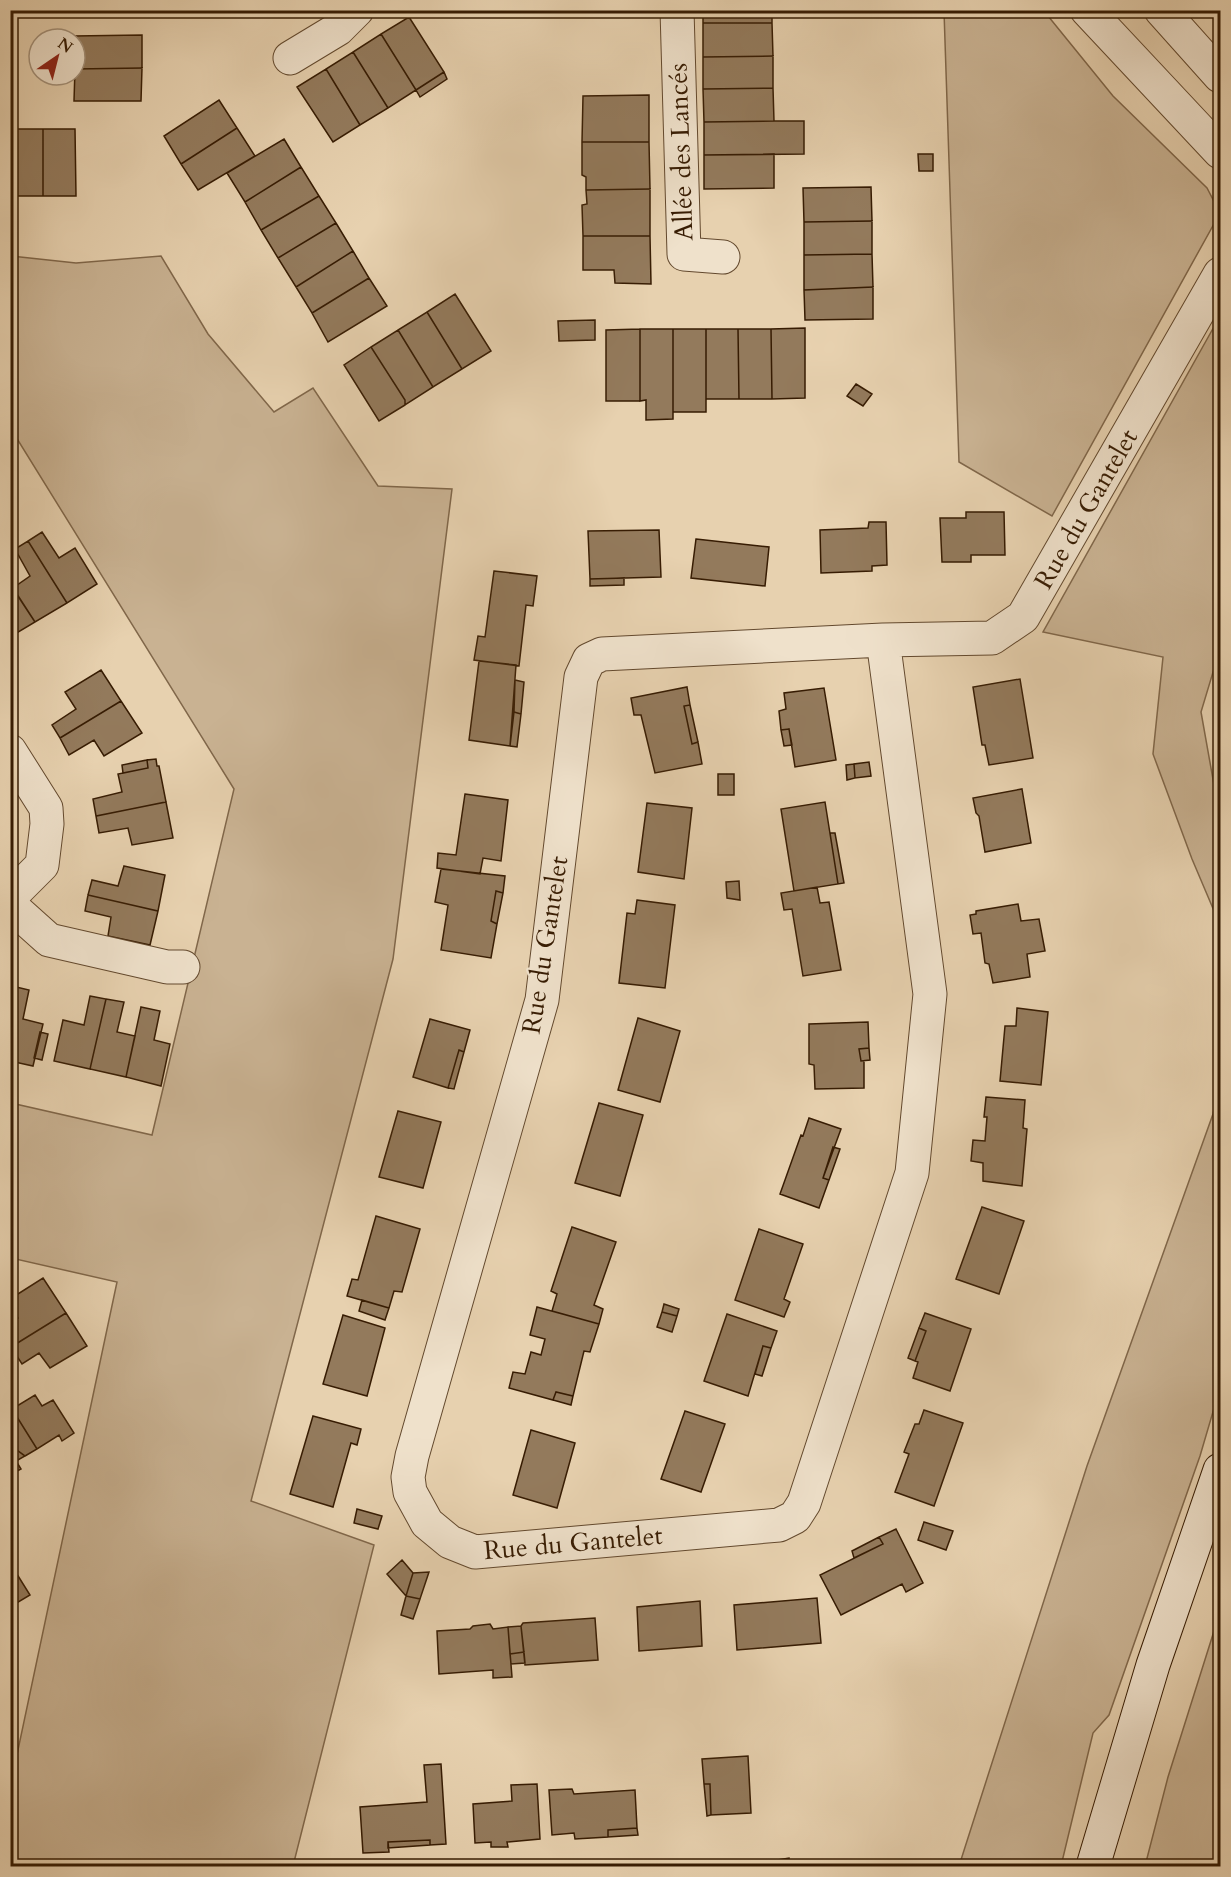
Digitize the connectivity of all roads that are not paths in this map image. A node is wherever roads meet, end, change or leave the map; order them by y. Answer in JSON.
{"nodes":[{"id":1,"x":357,"y":10,"type":"edge"},
{"id":2,"x":677,"y":10,"type":"edge"},
{"id":3,"x":1087,"y":10,"type":"edge"},
{"id":4,"x":1161,"y":10,"type":"edge"},
{"id":5,"x":290,"y":58,"type":"dead end"},
{"id":6,"x":1221,"y":76,"type":"edge"},
{"id":7,"x":1221,"y":152,"type":"edge"},
{"id":8,"x":723,"y":256,"type":"dead end"},
{"id":9,"x":1221,"y":274,"type":"edge"},
{"id":10,"x":883,"y":640,"type":"junction"},
{"id":11,"x":10,"y":751,"type":"edge"},
{"id":12,"x":10,"y":897,"type":"edge"},
{"id":13,"x":10,"y":905,"type":"edge"},
{"id":14,"x":183,"y":967,"type":"dead end"},
{"id":15,"x":1221,"y":1470,"type":"edge"},
{"id":16,"x":1093,"y":1866,"type":"edge"}],
"edges":[{"from":1,"to":5,"type":"street"},
{"from":2,"to":8,"type":"street","name":"Allée des Lancés"},
{"from":3,"to":7,"type":"street"},
{"from":4,"to":6,"type":"street"},
{"from":9,"to":10,"type":"street","name":"Rue du Gantelet"},
{"from":10,"to":10,"type":"street","name":"Rue du Gantelet"},
{"from":11,"to":12,"type":"street"},
{"from":13,"to":14,"type":"street"},
{"from":15,"to":16,"type":"street"}]}
